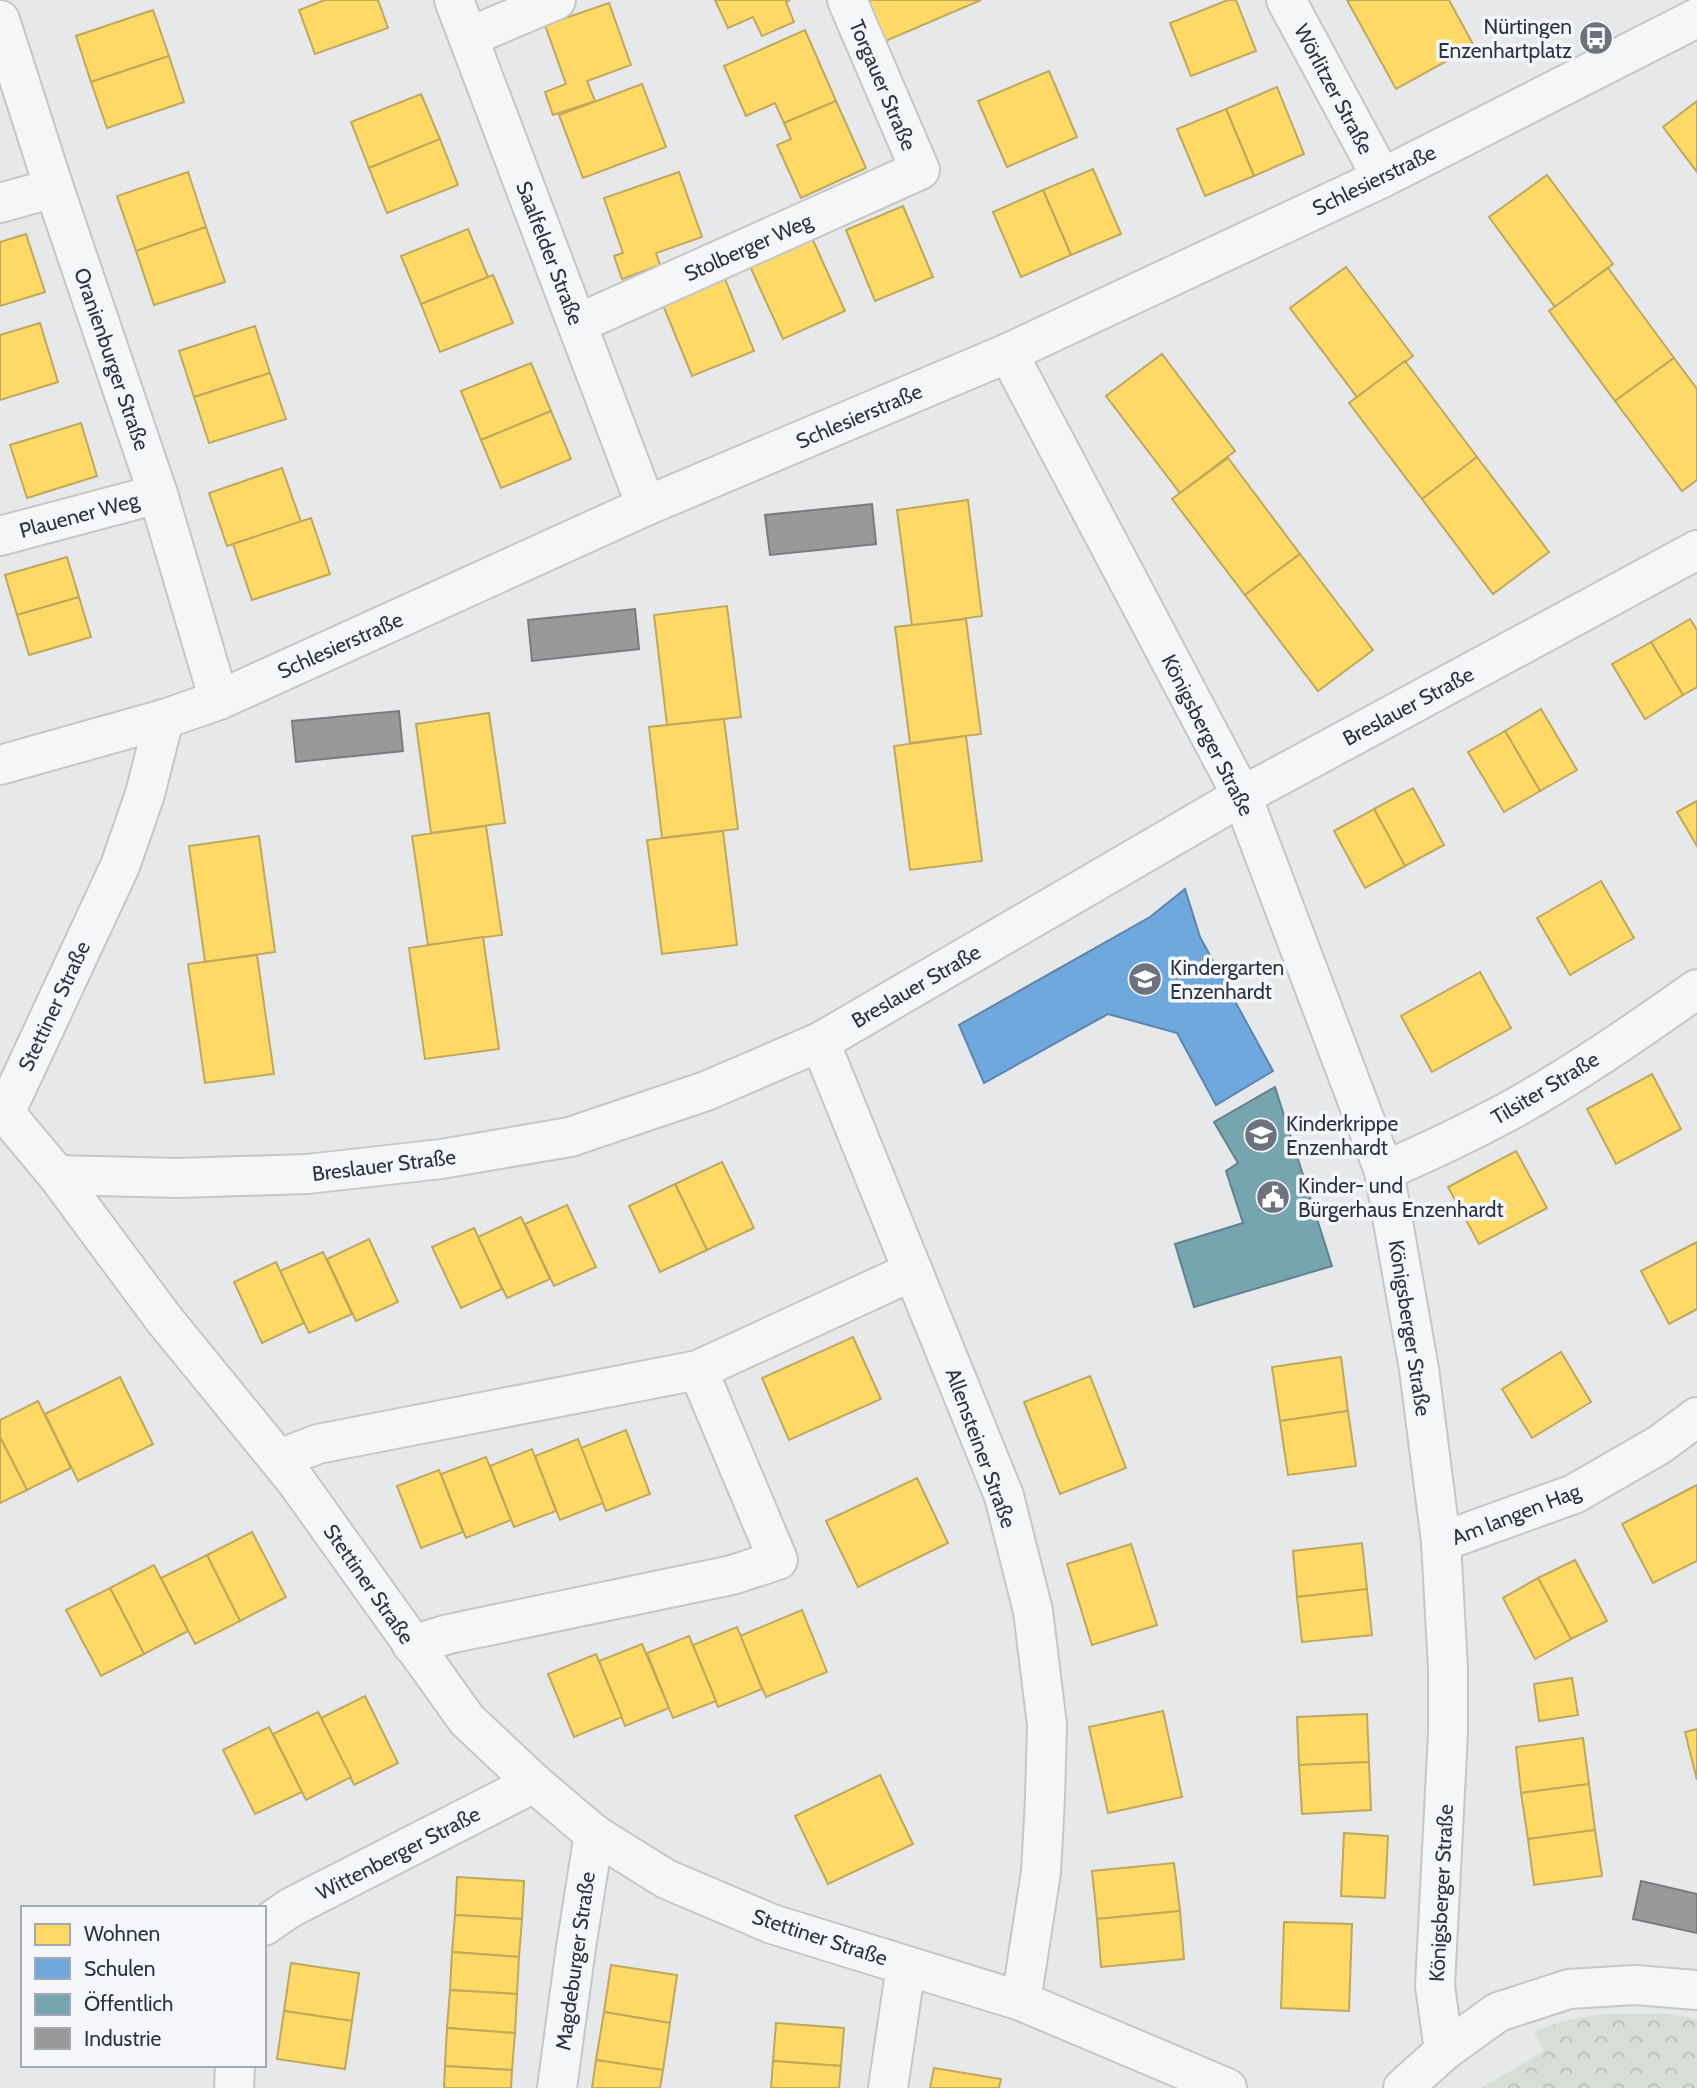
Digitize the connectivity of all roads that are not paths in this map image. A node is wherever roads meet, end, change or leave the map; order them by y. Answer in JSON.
{"nodes":[{"id":1,"x":454,"y":0,"type":"edge"},
{"id":2,"x":556,"y":0,"type":"edge"},
{"id":3,"x":847,"y":0,"type":"edge"},
{"id":4,"x":1286,"y":0,"type":"edge"},
{"id":5,"x":1697,"y":18,"type":"edge"},
{"id":6,"x":0,"y":20,"type":"edge"},
{"id":7,"x":469,"y":37,"type":"junction"},
{"id":8,"x":919,"y":170,"type":"joint"},
{"id":9,"x":1382,"y":178,"type":"junction"},
{"id":10,"x":54,"y":188,"type":"junction"},
{"id":11,"x":0,"y":203,"type":"edge"},
{"id":12,"x":577,"y":324,"type":"junction"},
{"id":13,"x":1008,"y":353,"type":"junction"},
{"id":14,"x":158,"y":495,"type":"junction"},
{"id":15,"x":646,"y":506,"type":"junction"},
{"id":16,"x":0,"y":536,"type":"edge"},
{"id":17,"x":1697,"y":550,"type":"edge"},
{"id":18,"x":219,"y":700,"type":"junction"},
{"id":19,"x":164,"y":719,"type":"junction"},
{"id":20,"x":0,"y":765,"type":"edge"},
{"id":21,"x":1242,"y":796,"type":"junction"},
{"id":22,"x":1697,"y":989,"type":"edge"},
{"id":23,"x":820,"y":1042,"type":"junction"},
{"id":24,"x":2,"y":1113,"type":"edge"},
{"id":25,"x":1384,"y":1171,"type":"junction"},
{"id":26,"x":57,"y":1175,"type":"junction"},
{"id":27,"x":913,"y":1271,"type":"junction"},
{"id":28,"x":698,"y":1370,"type":"junction"},
{"id":29,"x":1697,"y":1417,"type":"edge"},
{"id":30,"x":279,"y":1459,"type":"junction"},
{"id":31,"x":1441,"y":1542,"type":"junction"},
{"id":32,"x":412,"y":1645,"type":"junction"},
{"id":33,"x":534,"y":1783,"type":"junction"},
{"id":34,"x":594,"y":1834,"type":"junction"},
{"id":35,"x":266,"y":1925,"type":"edge"},
{"id":36,"x":906,"y":1966,"type":"junction"},
{"id":37,"x":1697,"y":1990,"type":"edge"},
{"id":38,"x":1021,"y":2001,"type":"junction"},
{"id":39,"x":1444,"y":2051,"type":"junction"},
{"id":40,"x":235,"y":2067,"type":"edge"},
{"id":41,"x":234,"y":2088,"type":"edge"},
{"id":42,"x":557,"y":2088,"type":"edge"},
{"id":43,"x":888,"y":2088,"type":"edge"},
{"id":44,"x":1227,"y":2088,"type":"edge"},
{"id":45,"x":1403,"y":2088,"type":"edge"}],
"edges":[{"from":1,"to":7,"type":"street","name":"Saalfelder Straße"},
{"from":2,"to":7,"type":"street"},
{"from":3,"to":8,"type":"street","name":"Torgauer Straße"},
{"from":4,"to":9,"type":"street","name":"Wörlitzer Straße"},
{"from":5,"to":9,"type":"street","name":"Schlesierstraße"},
{"from":6,"to":10,"type":"street","name":"Oranienburger Straße"},
{"from":7,"to":12,"type":"street","name":"Saalfelder Straße"},
{"from":8,"to":12,"type":"street","name":"Stolberger Weg"},
{"from":9,"to":13,"type":"street","name":"Schlesierstraße"},
{"from":10,"to":11,"type":"street"},
{"from":10,"to":14,"type":"street","name":"Oranienburger Straße"},
{"from":12,"to":15,"type":"street","name":"Saalfelder Straße"},
{"from":13,"to":15,"type":"street","name":"Schlesierstraße"},
{"from":13,"to":21,"type":"street","name":"Königsberger Straße"},
{"from":14,"to":16,"type":"street","name":"Plauener Weg"},
{"from":14,"to":18,"type":"street","name":"Oranienburger Straße"},
{"from":15,"to":18,"type":"street","name":"Schlesierstraße"},
{"from":17,"to":21,"type":"street","name":"Breslauer Straße"},
{"from":18,"to":19,"type":"street","name":"Schlesierstraße"},
{"from":19,"to":20,"type":"street","name":"Schlesierstraße"},
{"from":19,"to":24,"type":"street","name":"Stettiner Straße"},
{"from":21,"to":23,"type":"street","name":"Breslauer Straße"},
{"from":21,"to":25,"type":"street","name":"Königsberger Straße"},
{"from":22,"to":25,"type":"street","name":"Tilsiter Straße"},
{"from":23,"to":26,"type":"street","name":"Breslauer Straße"},
{"from":23,"to":27,"type":"street","name":"Allensteiner Straße"},
{"from":24,"to":26,"type":"street","name":"Stettiner Straße"},
{"from":25,"to":31,"type":"street","name":"Königsberger Straße"},
{"from":26,"to":30,"type":"street","name":"Stettiner Straße"},
{"from":27,"to":28,"type":"street"},
{"from":27,"to":38,"type":"street","name":"Allensteiner Straße"},
{"from":28,"to":30,"type":"street"},
{"from":28,"to":32,"type":"street"},
{"from":29,"to":31,"type":"street","name":"Am langen Hag"},
{"from":30,"to":32,"type":"street","name":"Stettiner Straße"},
{"from":31,"to":39,"type":"street","name":"Königsberger Straße"},
{"from":32,"to":33,"type":"street","name":"Stettiner Straße"},
{"from":33,"to":34,"type":"street","name":"Stettiner Straße"},
{"from":33,"to":35,"type":"street","name":"Wittenberger Straße"},
{"from":34,"to":36,"type":"street","name":"Stettiner Straße"},
{"from":34,"to":42,"type":"street","name":"Magdeburger Straße"},
{"from":36,"to":38,"type":"street","name":"Stettiner Straße"},
{"from":36,"to":43,"type":"street"},
{"from":37,"to":39,"type":"street"},
{"from":38,"to":44,"type":"street","name":"Stettiner Straße"},
{"from":39,"to":45,"type":"street"},
{"from":40,"to":41,"type":"street"}]}
